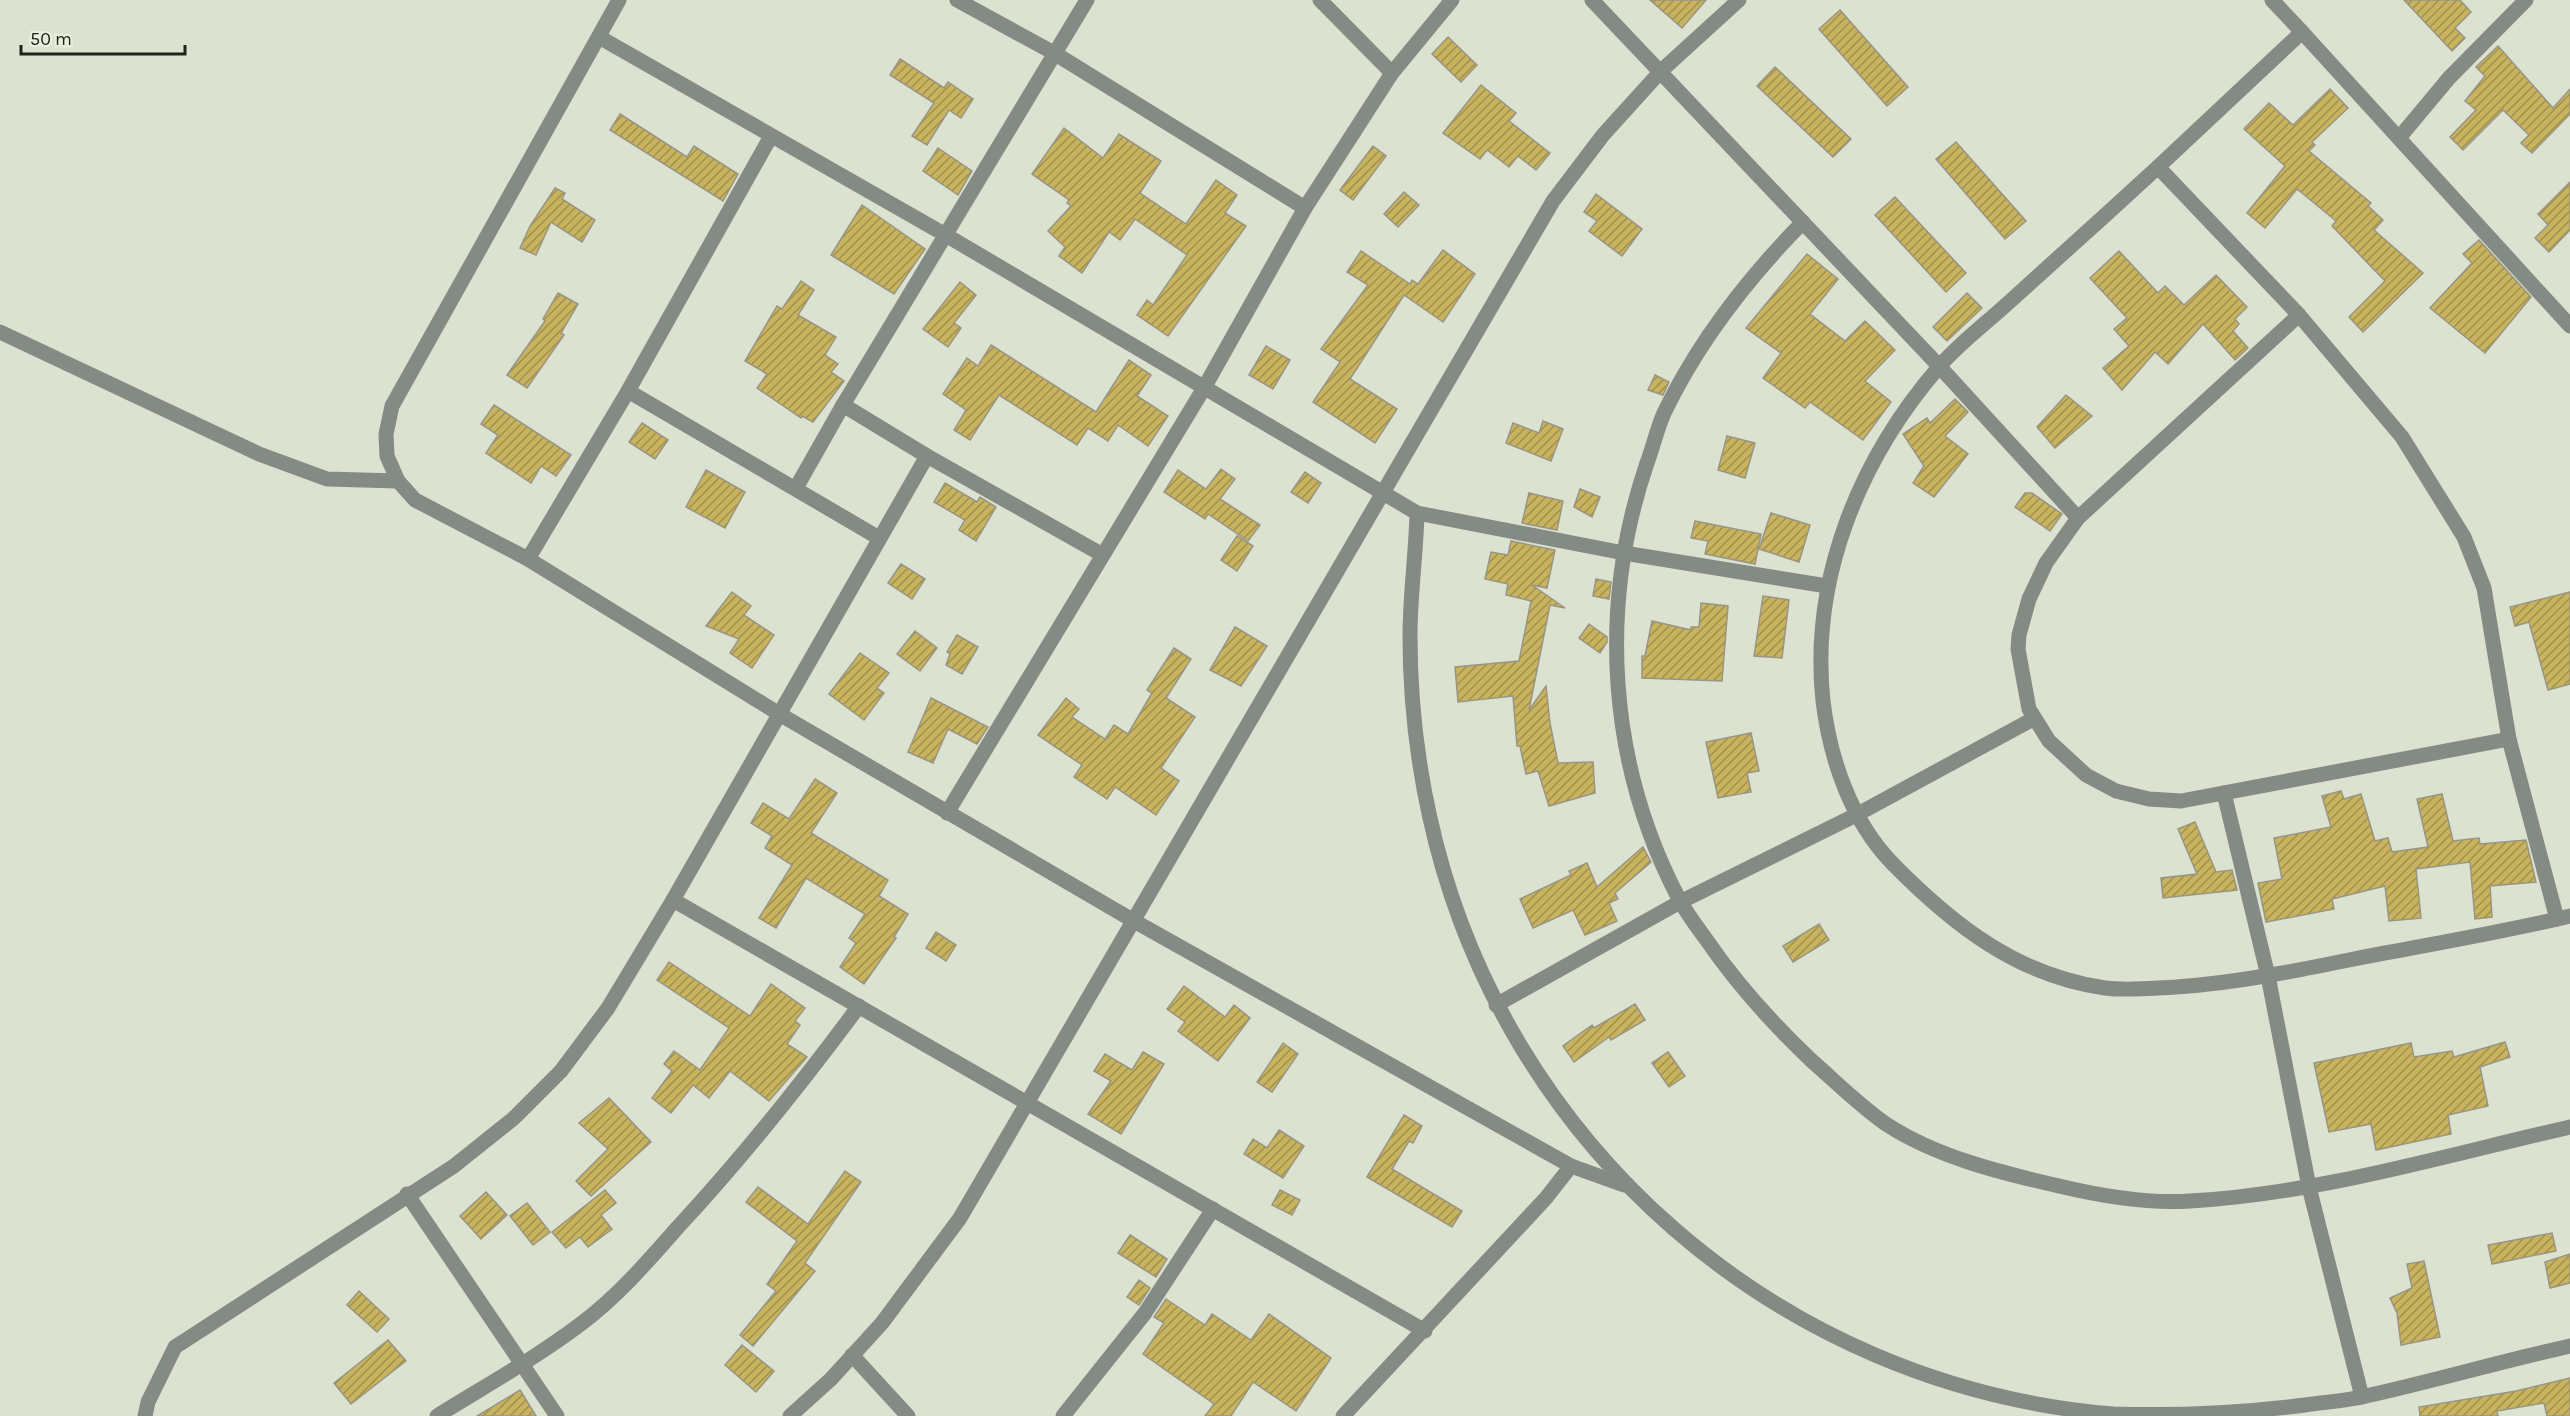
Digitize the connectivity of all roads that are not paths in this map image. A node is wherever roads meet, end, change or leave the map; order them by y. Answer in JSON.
{"nodes":[{"id":1,"x":619,"y":0,"type":"edge"},
{"id":2,"x":957,"y":0,"type":"edge"},
{"id":3,"x":1087,"y":0,"type":"edge"},
{"id":4,"x":1320,"y":0,"type":"edge"},
{"id":5,"x":1452,"y":0,"type":"edge"},
{"id":6,"x":1592,"y":0,"type":"edge"},
{"id":7,"x":1739,"y":0,"type":"edge"},
{"id":8,"x":2272,"y":0,"type":"edge"},
{"id":9,"x":2526,"y":0,"type":"edge"},
{"id":10,"x":2302,"y":32,"type":"junction"},
{"id":11,"x":599,"y":37,"type":"junction"},
{"id":12,"x":1054,"y":53,"type":"junction"},
{"id":13,"x":1661,"y":71,"type":"junction"},
{"id":14,"x":1392,"y":73,"type":"junction"},
{"id":15,"x":771,"y":136,"type":"junction"},
{"id":16,"x":2398,"y":138,"type":"junction"},
{"id":17,"x":2158,"y":167,"type":"junction"},
{"id":18,"x":1305,"y":208,"type":"junction"},
{"id":19,"x":1803,"y":222,"type":"junction"},
{"id":20,"x":944,"y":234,"type":"junction"},
{"id":21,"x":2299,"y":315,"type":"junction"},
{"id":22,"x":2570,"y":326,"type":"edge"},
{"id":23,"x":0,"y":332,"type":"edge"},
{"id":24,"x":1939,"y":366,"type":"junction"},
{"id":25,"x":1204,"y":388,"type":"junction"},
{"id":26,"x":628,"y":391,"type":"junction"},
{"id":27,"x":843,"y":405,"type":"junction"},
{"id":28,"x":927,"y":456,"type":"junction"},
{"id":29,"x":398,"y":482,"type":"junction"},
{"id":30,"x":796,"y":488,"type":"junction"},
{"id":31,"x":1385,"y":493,"type":"junction"},
{"id":32,"x":1417,"y":513,"type":"junction"},
{"id":33,"x":2078,"y":518,"type":"junction"},
{"id":34,"x":879,"y":538,"type":"junction"},
{"id":35,"x":1624,"y":553,"type":"junction"},
{"id":36,"x":1101,"y":554,"type":"junction"},
{"id":37,"x":528,"y":559,"type":"junction"},
{"id":38,"x":1827,"y":586,"type":"junction"},
{"id":39,"x":781,"y":716,"type":"junction"},
{"id":40,"x":2033,"y":719,"type":"junction"},
{"id":41,"x":2509,"y":739,"type":"junction"},
{"id":42,"x":2224,"y":793,"type":"junction"},
{"id":43,"x":947,"y":813,"type":"junction"},
{"id":44,"x":1856,"y":815,"type":"junction"},
{"id":45,"x":672,"y":900,"type":"junction"},
{"id":46,"x":1680,"y":902,"type":"junction"},
{"id":47,"x":2563,"y":917,"type":"edge"},
{"id":48,"x":1134,"y":921,"type":"junction"},
{"id":49,"x":2268,"y":976,"type":"junction"},
{"id":50,"x":1496,"y":1005,"type":"junction"},
{"id":51,"x":859,"y":1006,"type":"junction"},
{"id":52,"x":1029,"y":1103,"type":"junction"},
{"id":53,"x":2570,"y":1126,"type":"edge"},
{"id":54,"x":1571,"y":1166,"type":"junction"},
{"id":55,"x":1624,"y":1185,"type":"junction"},
{"id":56,"x":2309,"y":1187,"type":"junction"},
{"id":57,"x":407,"y":1194,"type":"junction"},
{"id":58,"x":1213,"y":1209,"type":"junction"},
{"id":59,"x":1425,"y":1331,"type":"junction"},
{"id":60,"x":2570,"y":1346,"type":"edge"},
{"id":61,"x":852,"y":1355,"type":"junction"},
{"id":62,"x":522,"y":1364,"type":"junction"},
{"id":63,"x":2362,"y":1397,"type":"junction"},
{"id":64,"x":145,"y":1416,"type":"edge"},
{"id":65,"x":436,"y":1416,"type":"edge"},
{"id":66,"x":557,"y":1416,"type":"edge"},
{"id":67,"x":790,"y":1416,"type":"edge"},
{"id":68,"x":908,"y":1416,"type":"edge"},
{"id":69,"x":1063,"y":1416,"type":"edge"},
{"id":70,"x":1343,"y":1416,"type":"edge"}],
"edges":[{"from":1,"to":11,"type":"street"},
{"from":2,"to":12,"type":"street"},
{"from":3,"to":12,"type":"street"},
{"from":4,"to":14,"type":"street"},
{"from":5,"to":14,"type":"street"},
{"from":6,"to":13,"type":"street"},
{"from":7,"to":13,"type":"street"},
{"from":8,"to":10,"type":"street"},
{"from":9,"to":16,"type":"street"},
{"from":10,"to":16,"type":"street"},
{"from":10,"to":17,"type":"street"},
{"from":11,"to":15,"type":"street"},
{"from":11,"to":29,"type":"street"},
{"from":12,"to":18,"type":"street"},
{"from":12,"to":20,"type":"street"},
{"from":13,"to":19,"type":"street"},
{"from":13,"to":31,"type":"street"},
{"from":14,"to":18,"type":"street"},
{"from":15,"to":20,"type":"street"},
{"from":15,"to":26,"type":"street"},
{"from":16,"to":22,"type":"street"},
{"from":17,"to":21,"type":"street"},
{"from":17,"to":24,"type":"street"},
{"from":18,"to":25,"type":"street"},
{"from":19,"to":24,"type":"street"},
{"from":19,"to":35,"type":"street"},
{"from":20,"to":25,"type":"street"},
{"from":20,"to":27,"type":"street"},
{"from":21,"to":33,"type":"street"},
{"from":21,"to":41,"type":"street"},
{"from":23,"to":29,"type":"street"},
{"from":24,"to":33,"type":"street"},
{"from":24,"to":38,"type":"street"},
{"from":25,"to":31,"type":"street"},
{"from":25,"to":36,"type":"street"},
{"from":26,"to":30,"type":"street"},
{"from":26,"to":37,"type":"street"},
{"from":27,"to":28,"type":"street"},
{"from":27,"to":30,"type":"street"},
{"from":28,"to":34,"type":"street"},
{"from":28,"to":36,"type":"street"},
{"from":29,"to":37,"type":"street"},
{"from":30,"to":34,"type":"street"},
{"from":31,"to":32,"type":"street"},
{"from":31,"to":48,"type":"street"},
{"from":32,"to":35,"type":"street"},
{"from":32,"to":50,"type":"street"},
{"from":33,"to":40,"type":"street"},
{"from":34,"to":39,"type":"street"},
{"from":35,"to":38,"type":"street"},
{"from":35,"to":46,"type":"street"},
{"from":36,"to":43,"type":"street"},
{"from":37,"to":39,"type":"street"},
{"from":38,"to":44,"type":"street"},
{"from":39,"to":43,"type":"street"},
{"from":39,"to":45,"type":"street"},
{"from":40,"to":42,"type":"street"},
{"from":40,"to":44,"type":"street"},
{"from":41,"to":42,"type":"street"},
{"from":41,"to":47,"type":"street"},
{"from":42,"to":49,"type":"street"},
{"from":43,"to":48,"type":"street"},
{"from":44,"to":46,"type":"street"},
{"from":44,"to":49,"type":"street"},
{"from":45,"to":51,"type":"street"},
{"from":45,"to":57,"type":"street"},
{"from":46,"to":50,"type":"street"},
{"from":46,"to":56,"type":"street"},
{"from":47,"to":49,"type":"street"},
{"from":48,"to":52,"type":"street"},
{"from":48,"to":54,"type":"street"},
{"from":49,"to":56,"type":"street"},
{"from":50,"to":55,"type":"street"},
{"from":51,"to":52,"type":"street"},
{"from":51,"to":62,"type":"street"},
{"from":52,"to":58,"type":"street"},
{"from":52,"to":61,"type":"street"},
{"from":53,"to":56,"type":"street"},
{"from":54,"to":55,"type":"street"},
{"from":54,"to":59,"type":"street"},
{"from":55,"to":63,"type":"street"},
{"from":56,"to":63,"type":"street"},
{"from":57,"to":62,"type":"street"},
{"from":57,"to":64,"type":"street"},
{"from":58,"to":59,"type":"street"},
{"from":58,"to":69,"type":"street"},
{"from":59,"to":70,"type":"street"},
{"from":60,"to":63,"type":"street"},
{"from":61,"to":67,"type":"street"},
{"from":61,"to":68,"type":"street"},
{"from":62,"to":65,"type":"street"},
{"from":62,"to":66,"type":"street"}]}
